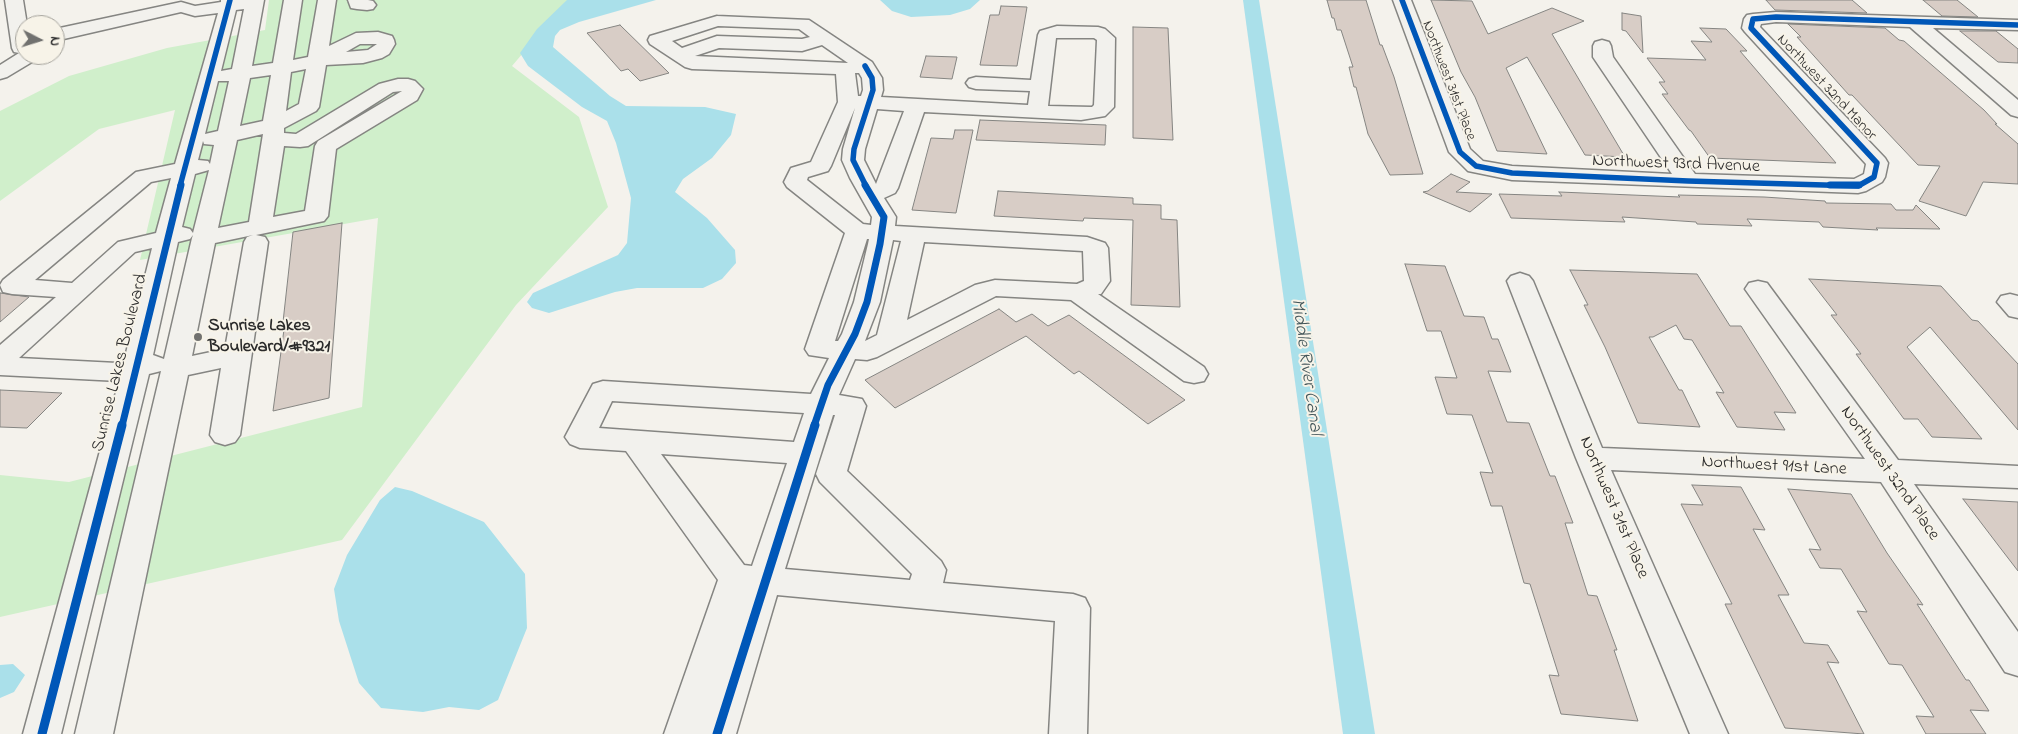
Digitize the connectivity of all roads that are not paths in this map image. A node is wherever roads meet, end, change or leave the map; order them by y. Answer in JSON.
{"nodes":[{"id":1,"x":14,"y":0,"type":"edge"},
{"id":2,"x":293,"y":0,"type":"edge"},
{"id":3,"x":327,"y":0,"type":"edge"},
{"id":4,"x":1402,"y":0,"type":"edge"},
{"id":5,"x":242,"y":2,"type":"edge"},
{"id":6,"x":194,"y":11,"type":"junction"},
{"id":7,"x":17,"y":15,"type":"edge"},
{"id":8,"x":1914,"y":21,"type":"junction"},
{"id":9,"x":2018,"y":25,"type":"edge"},
{"id":10,"x":65,"y":33,"type":"edge"},
{"id":11,"x":824,"y":39,"type":"junction"},
{"id":12,"x":65,"y":40,"type":"edge"},
{"id":13,"x":1602,"y":46,"type":"dead end"},
{"id":14,"x":65,"y":47,"type":"edge"},
{"id":15,"x":15,"y":51,"type":"edge"},
{"id":16,"x":0,"y":54,"type":"edge"},
{"id":17,"x":680,"y":55,"type":"junction"},
{"id":18,"x":15,"y":59,"type":"edge"},
{"id":19,"x":318,"y":59,"type":"junction"},
{"id":20,"x":855,"y":67,"type":"junction"},
{"id":21,"x":282,"y":68,"type":"junction"},
{"id":22,"x":0,"y":73,"type":"edge"},
{"id":23,"x":240,"y":76,"type":"junction"},
{"id":24,"x":208,"y":81,"type":"junction"},
{"id":25,"x":976,"y":83,"type":"dead end"},
{"id":26,"x":1040,"y":86,"type":"junction"},
{"id":27,"x":858,"y":103,"type":"junction"},
{"id":28,"x":916,"y":106,"type":"junction"},
{"id":29,"x":1037,"y":111,"type":"junction"},
{"id":30,"x":2018,"y":111,"type":"edge"},
{"id":31,"x":274,"y":132,"type":"junction"},
{"id":32,"x":193,"y":142,"type":"junction"},
{"id":33,"x":300,"y":142,"type":"junction"},
{"id":34,"x":326,"y":146,"type":"junction"},
{"id":35,"x":224,"y":149,"type":"junction"},
{"id":36,"x":1476,"y":166,"type":"joint"},
{"id":37,"x":186,"y":168,"type":"junction"},
{"id":38,"x":1874,"y":177,"type":"joint"},
{"id":39,"x":1688,"y":181,"type":"junction"},
{"id":40,"x":872,"y":194,"type":"junction"},
{"id":41,"x":869,"y":232,"type":"junction"},
{"id":42,"x":205,"y":233,"type":"junction"},
{"id":43,"x":258,"y":234,"type":"junction"},
{"id":44,"x":914,"y":235,"type":"junction"},
{"id":45,"x":167,"y":237,"type":"junction"},
{"id":46,"x":1520,"y":281,"type":"dead end"},
{"id":47,"x":1758,"y":289,"type":"dead end"},
{"id":48,"x":78,"y":290,"type":"junction"},
{"id":49,"x":1077,"y":292,"type":"junction"},
{"id":50,"x":888,"y":340,"type":"junction"},
{"id":51,"x":846,"y":351,"type":"junction"},
{"id":52,"x":238,"y":355,"type":"junction"},
{"id":53,"x":0,"y":360,"type":"edge"},
{"id":54,"x":176,"y":363,"type":"junction"},
{"id":55,"x":0,"y":366,"type":"edge"},
{"id":56,"x":136,"y":368,"type":"junction"},
{"id":57,"x":1194,"y":374,"type":"dead end"},
{"id":58,"x":822,"y":404,"type":"junction"},
{"id":59,"x":225,"y":435,"type":"dead end"},
{"id":60,"x":635,"y":441,"type":"junction"},
{"id":61,"x":806,"y":454,"type":"junction"},
{"id":62,"x":1591,"y":458,"type":"junction"},
{"id":63,"x":1890,"y":472,"type":"junction"},
{"id":64,"x":2018,"y":477,"type":"edge"},
{"id":65,"x":749,"y":580,"type":"junction"},
{"id":66,"x":924,"y":594,"type":"junction"},
{"id":67,"x":2018,"y":661,"type":"edge"},
{"id":68,"x":42,"y":734,"type":"edge"},
{"id":69,"x":94,"y":734,"type":"edge"},
{"id":70,"x":682,"y":734,"type":"edge"},
{"id":71,"x":717,"y":734,"type":"edge"},
{"id":72,"x":1068,"y":734,"type":"edge"},
{"id":73,"x":1709,"y":734,"type":"edge"}],
"edges":[{"from":1,"to":7,"type":"street"},
{"from":2,"to":21,"type":"street"},
{"from":3,"to":19,"type":"street"},
{"from":4,"to":36,"type":"street","name":"Northwest 31st Place"},
{"from":5,"to":6,"type":"street"},
{"from":5,"to":23,"type":"street"},
{"from":5,"to":24,"type":"street","name":"Sunrise Lakes Boulevard"},
{"from":6,"to":10,"type":"street"},
{"from":6,"to":12,"type":"street"},
{"from":6,"to":14,"type":"street"},
{"from":8,"to":9,"type":"street"},
{"from":8,"to":30,"type":"street"},
{"from":8,"to":38,"type":"street","name":"Northwest 32nd Manor"},
{"from":11,"to":17,"type":"street"},
{"from":11,"to":17,"type":"street"},
{"from":11,"to":20,"type":"street"},
{"from":13,"to":39,"type":"street"},
{"from":15,"to":16,"type":"street"},
{"from":17,"to":20,"type":"street"},
{"from":18,"to":22,"type":"street"},
{"from":19,"to":21,"type":"street"},
{"from":19,"to":31,"type":"street"},
{"from":20,"to":27,"type":"street"},
{"from":21,"to":23,"type":"street"},
{"from":21,"to":31,"type":"street"},
{"from":23,"to":24,"type":"street"},
{"from":23,"to":35,"type":"street"},
{"from":24,"to":32,"type":"street","name":"Sunrise Lakes Boulevard"},
{"from":25,"to":26,"type":"street"},
{"from":26,"to":29,"type":"street"},
{"from":26,"to":29,"type":"street"},
{"from":27,"to":28,"type":"street"},
{"from":27,"to":40,"type":"street"},
{"from":27,"to":41,"type":"street"},
{"from":28,"to":29,"type":"street"},
{"from":28,"to":40,"type":"street"},
{"from":31,"to":33,"type":"street"},
{"from":31,"to":35,"type":"street"},
{"from":31,"to":43,"type":"street"},
{"from":32,"to":35,"type":"street"},
{"from":32,"to":37,"type":"street","name":"Sunrise Lakes Boulevard"},
{"from":33,"to":34,"type":"street"},
{"from":33,"to":34,"type":"street"},
{"from":34,"to":43,"type":"street"},
{"from":35,"to":37,"type":"street"},
{"from":35,"to":42,"type":"street"},
{"from":36,"to":39,"type":"street","name":"Northwest 93rd Avenue"},
{"from":37,"to":45,"type":"street","name":"Sunrise Lakes Boulevard"},
{"from":37,"to":48,"type":"street"},
{"from":38,"to":39,"type":"street","name":"Northwest 93rd Avenue"},
{"from":40,"to":41,"type":"street"},
{"from":41,"to":44,"type":"street"},
{"from":41,"to":51,"type":"street"},
{"from":42,"to":43,"type":"street"},
{"from":42,"to":45,"type":"street"},
{"from":42,"to":54,"type":"street"},
{"from":43,"to":52,"type":"street"},
{"from":44,"to":49,"type":"street"},
{"from":44,"to":50,"type":"street"},
{"from":45,"to":48,"type":"street"},
{"from":45,"to":56,"type":"street","name":"Sunrise Lakes Boulevard"},
{"from":46,"to":62,"type":"street","name":"Northwest 31st Place"},
{"from":47,"to":63,"type":"street","name":"Northwest 32nd Place"},
{"from":48,"to":53,"type":"street"},
{"from":49,"to":50,"type":"street"},
{"from":49,"to":57,"type":"street"},
{"from":50,"to":51,"type":"street"},
{"from":51,"to":58,"type":"street"},
{"from":52,"to":54,"type":"street"},
{"from":52,"to":59,"type":"street"},
{"from":54,"to":56,"type":"street"},
{"from":54,"to":69,"type":"street"},
{"from":55,"to":56,"type":"street"},
{"from":56,"to":68,"type":"street","name":"Sunrise Lakes Boulevard"},
{"from":58,"to":60,"type":"street"},
{"from":58,"to":61,"type":"street"},
{"from":58,"to":66,"type":"street"},
{"from":60,"to":61,"type":"street"},
{"from":60,"to":65,"type":"street"},
{"from":61,"to":65,"type":"street"},
{"from":62,"to":63,"type":"street","name":"Northwest 91st Lane"},
{"from":62,"to":73,"type":"street","name":"Northwest 31st Place"},
{"from":63,"to":64,"type":"street","name":"Northwest 91st Lane"},
{"from":63,"to":67,"type":"street","name":"Northwest 32nd Place"},
{"from":65,"to":66,"type":"street"},
{"from":65,"to":70,"type":"street"},
{"from":65,"to":71,"type":"street"},
{"from":66,"to":72,"type":"street"}]}
